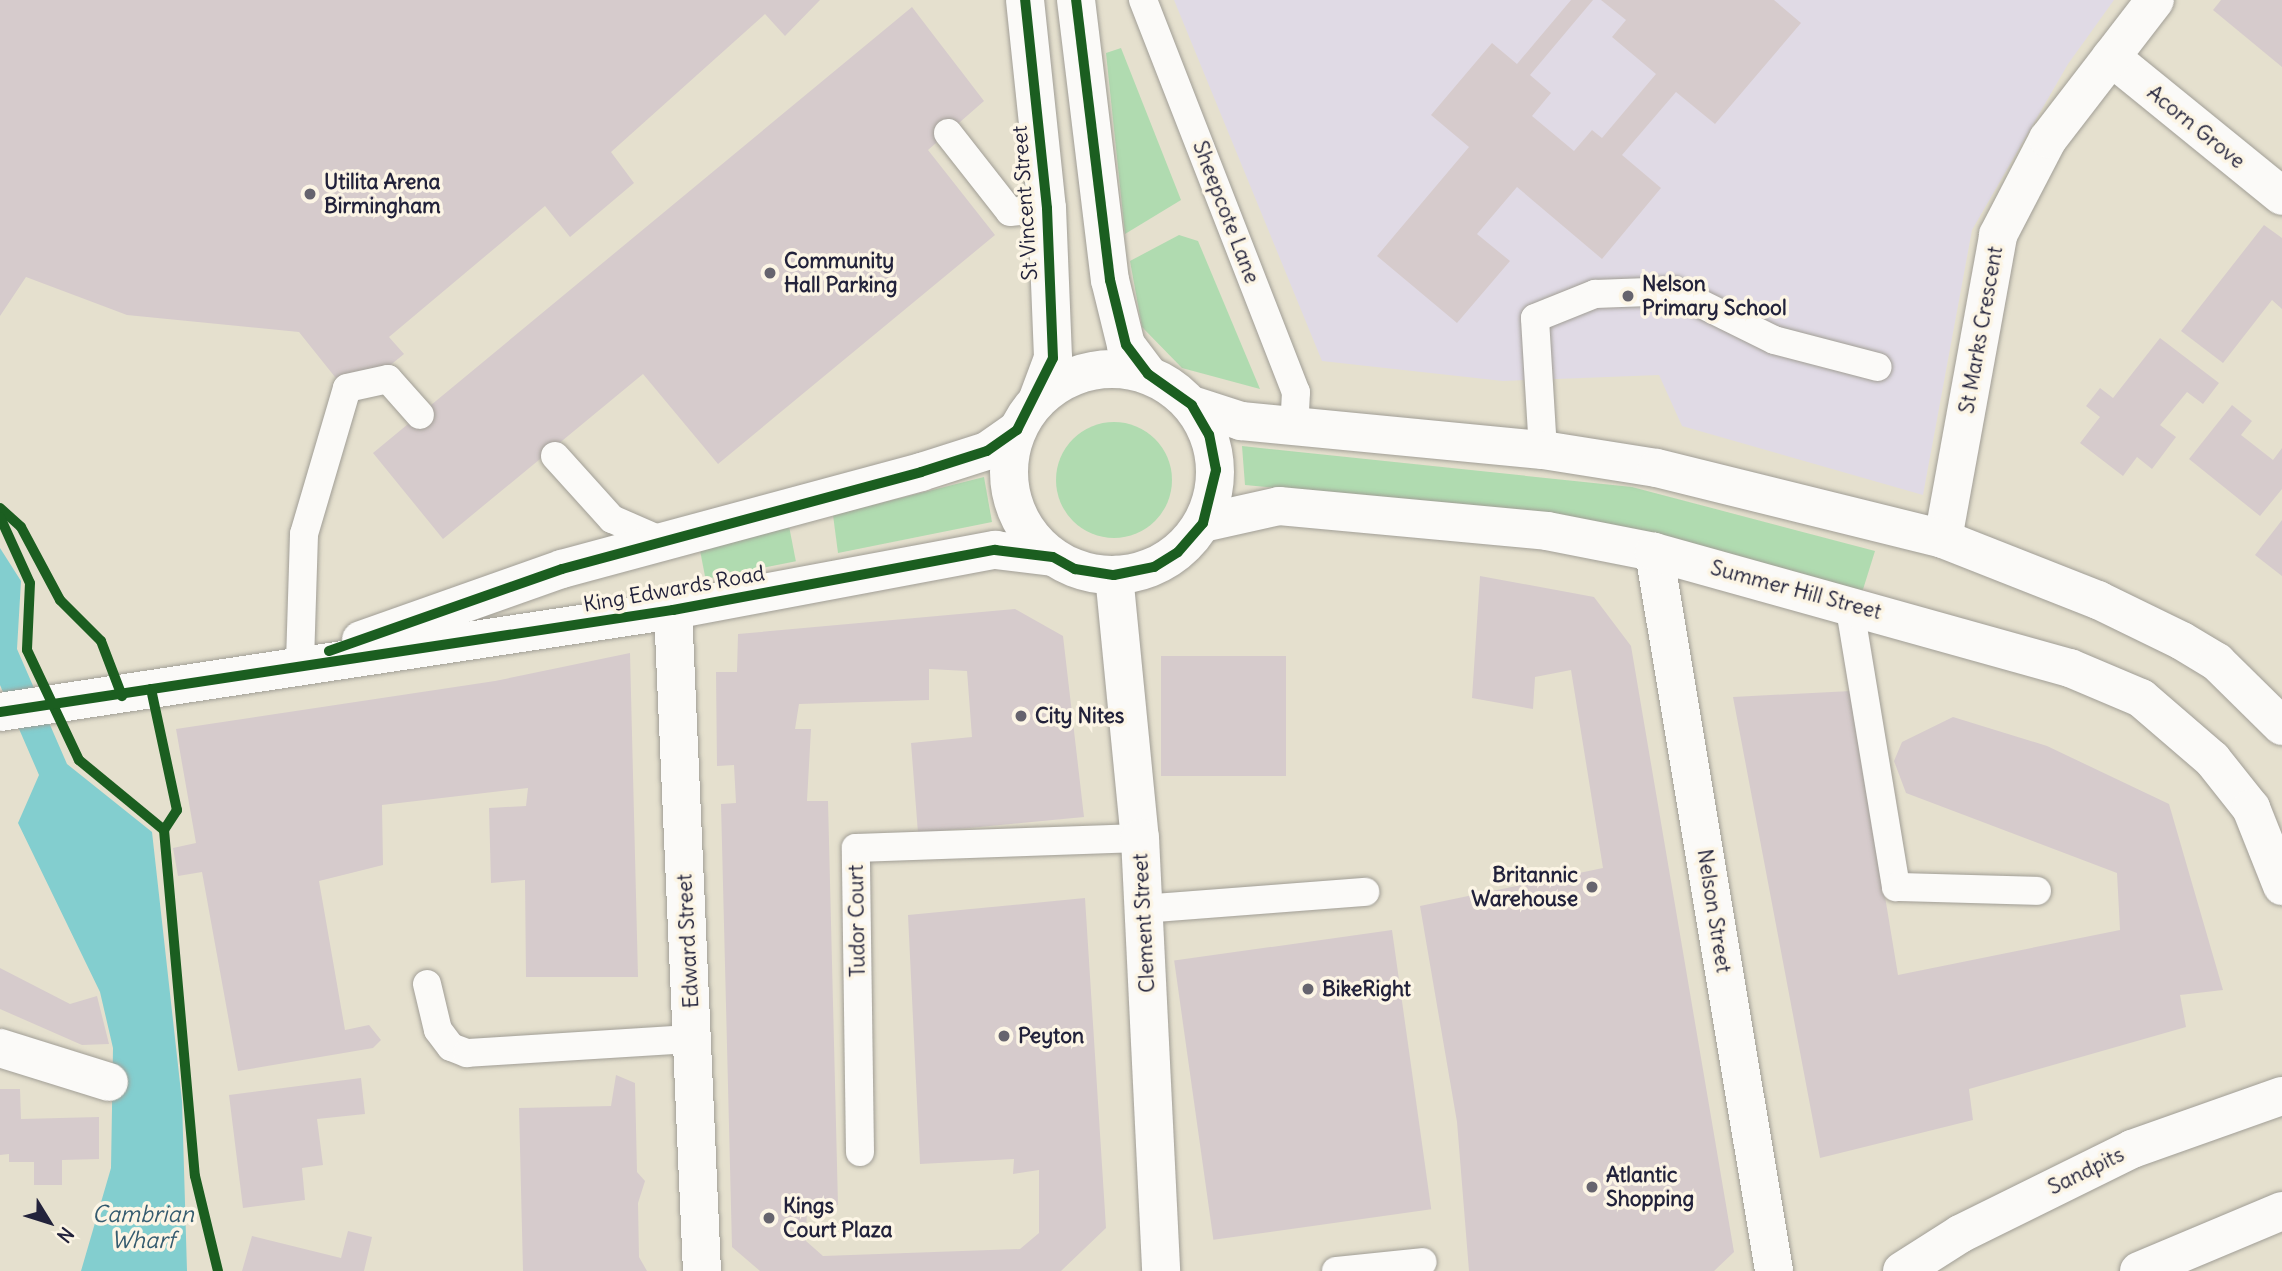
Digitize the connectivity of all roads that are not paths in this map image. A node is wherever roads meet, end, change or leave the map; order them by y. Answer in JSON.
{"nodes":[{"id":1,"x":1025,"y":0,"type":"edge"},
{"id":2,"x":1076,"y":0,"type":"edge"},
{"id":3,"x":1143,"y":0,"type":"edge"},
{"id":4,"x":2155,"y":0,"type":"edge"},
{"id":5,"x":2111,"y":57,"type":"junction"},
{"id":6,"x":948,"y":133,"type":"dead end"},
{"id":7,"x":2282,"y":196,"type":"edge"},
{"id":8,"x":1047,"y":208,"type":"junction"},
{"id":9,"x":1878,"y":367,"type":"dead end"},
{"id":10,"x":1148,"y":374,"type":"junction"},
{"id":11,"x":1192,"y":405,"type":"junction"},
{"id":12,"x":420,"y":415,"type":"dead end"},
{"id":13,"x":1027,"y":416,"type":"junction"},
{"id":14,"x":1294,"y":426,"type":"junction"},
{"id":15,"x":1543,"y":450,"type":"junction"},
{"id":16,"x":555,"y":456,"type":"dead end"},
{"id":17,"x":1203,"y":523,"type":"junction"},
{"id":18,"x":1943,"y":539,"type":"junction"},
{"id":19,"x":662,"y":541,"type":"junction"},
{"id":20,"x":1654,"y":552,"type":"junction"},
{"id":21,"x":1054,"y":557,"type":"junction"},
{"id":22,"x":1114,"y":575,"type":"junction"},
{"id":23,"x":1849,"y":603,"type":"junction"},
{"id":24,"x":673,"y":610,"type":"junction"},
{"id":25,"x":300,"y":662,"type":"junction"},
{"id":26,"x":0,"y":712,"type":"edge"},
{"id":27,"x":2282,"y":726,"type":"edge"},
{"id":28,"x":1140,"y":838,"type":"junction"},
{"id":29,"x":2282,"y":886,"type":"edge"},
{"id":30,"x":2038,"y":891,"type":"dead end"},
{"id":31,"x":1365,"y":892,"type":"dead end"},
{"id":32,"x":1143,"y":909,"type":"junction"},
{"id":33,"x":428,"y":984,"type":"dead end"},
{"id":34,"x":692,"y":1038,"type":"junction"},
{"id":35,"x":0,"y":1048,"type":"edge"},
{"id":36,"x":109,"y":1082,"type":"dead end"},
{"id":37,"x":2282,"y":1096,"type":"edge"},
{"id":38,"x":860,"y":1152,"type":"dead end"},
{"id":39,"x":2282,"y":1211,"type":"edge"},
{"id":40,"x":1423,"y":1262,"type":"dead end"},
{"id":41,"x":702,"y":1271,"type":"edge"},
{"id":42,"x":1161,"y":1271,"type":"edge"},
{"id":43,"x":1336,"y":1271,"type":"edge"},
{"id":44,"x":1774,"y":1271,"type":"edge"},
{"id":45,"x":1902,"y":1271,"type":"edge"},
{"id":46,"x":2138,"y":1271,"type":"edge"}],
"edges":[{"from":1,"to":8,"type":"street","name":"St Vincent Street"},
{"from":2,"to":10,"type":"street"},
{"from":3,"to":14,"type":"lane","name":"Sheepcote Lane"},
{"from":4,"to":5,"type":"street","name":"St Marks Crescent"},
{"from":5,"to":7,"type":"street","name":"Acorn Grove"},
{"from":5,"to":18,"type":"street","name":"St Marks Crescent"},
{"from":6,"to":8,"type":"lane"},
{"from":8,"to":13,"type":"street","name":"St Vincent Street"},
{"from":9,"to":15,"type":"lane"},
{"from":10,"to":11,"type":"street"},
{"from":10,"to":13,"type":"street"},
{"from":11,"to":14,"type":"street"},
{"from":11,"to":17,"type":"street"},
{"from":12,"to":25,"type":"lane"},
{"from":13,"to":19,"type":"street","name":"King Edwards Road"},
{"from":13,"to":21,"type":"street"},
{"from":14,"to":15,"type":"street"},
{"from":15,"to":18,"type":"street"},
{"from":16,"to":19,"type":"lane"},
{"from":17,"to":20,"type":"street","name":"Summer Hill Street"},
{"from":17,"to":22,"type":"street"},
{"from":18,"to":27,"type":"street"},
{"from":19,"to":25,"type":"street","name":"King Edwards Road"},
{"from":20,"to":23,"type":"street","name":"Summer Hill Street"},
{"from":20,"to":44,"type":"street","name":"Nelson Street"},
{"from":21,"to":22,"type":"street"},
{"from":21,"to":24,"type":"street","name":"King Edwards Road"},
{"from":22,"to":28,"type":"street","name":"Clement Street"},
{"from":23,"to":29,"type":"street","name":"Summer Hill Street"},
{"from":23,"to":30,"type":"lane"},
{"from":24,"to":25,"type":"street","name":"King Edwards Road"},
{"from":24,"to":34,"type":"street","name":"Edward Street"},
{"from":25,"to":26,"type":"street","name":"King Edwards Road"},
{"from":28,"to":32,"type":"street","name":"Clement Street"},
{"from":28,"to":38,"type":"lane","name":"Tudor Court"},
{"from":31,"to":32,"type":"lane"},
{"from":32,"to":42,"type":"street","name":"Clement Street"},
{"from":33,"to":34,"type":"lane"},
{"from":34,"to":41,"type":"street","name":"Edward Street"},
{"from":35,"to":36,"type":"street"},
{"from":37,"to":45,"type":"street","name":"Sandpits"},
{"from":39,"to":46,"type":"street"},
{"from":40,"to":43,"type":"lane"}]}
